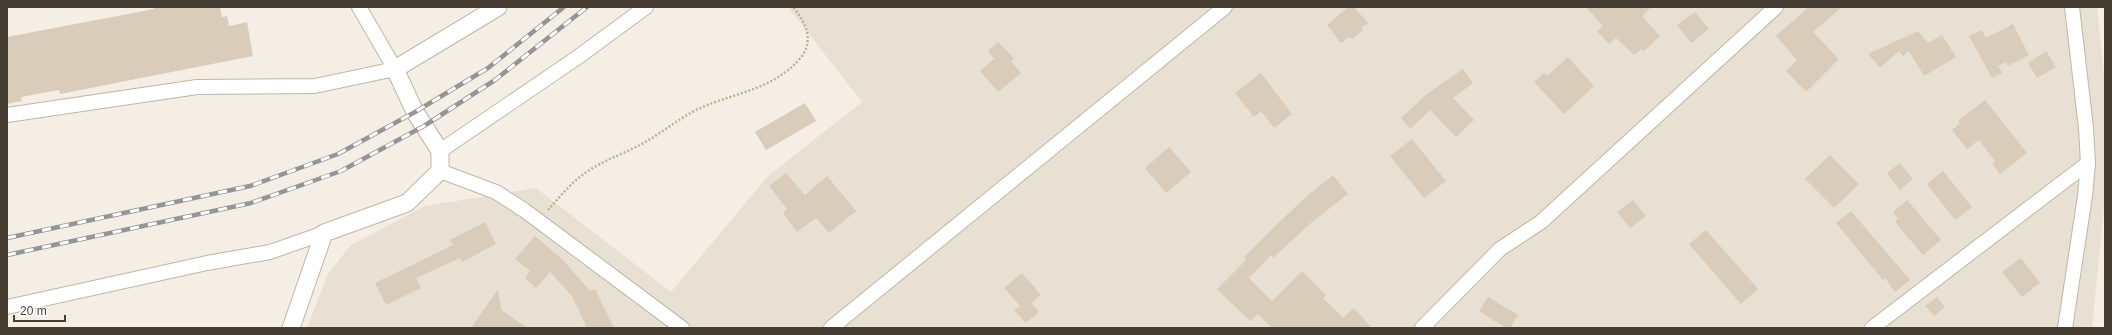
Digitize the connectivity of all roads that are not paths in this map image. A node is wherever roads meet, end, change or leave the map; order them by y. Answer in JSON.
{"nodes":[{"id":1,"x":359,"y":7,"type":"edge"},
{"id":2,"x":498,"y":7,"type":"edge"},
{"id":3,"x":646,"y":7,"type":"edge"},
{"id":4,"x":1224,"y":7,"type":"edge"},
{"id":5,"x":1776,"y":7,"type":"edge"},
{"id":6,"x":2072,"y":7,"type":"edge"},
{"id":7,"x":395,"y":70,"type":"junction"},
{"id":8,"x":7,"y":115,"type":"edge"},
{"id":9,"x":440,"y":151,"type":"junction"},
{"id":10,"x":2088,"y":163,"type":"junction"},
{"id":11,"x":440,"y":171,"type":"junction"},
{"id":12,"x":324,"y":234,"type":"junction"},
{"id":13,"x":7,"y":307,"type":"edge"},
{"id":14,"x":291,"y":328,"type":"edge"},
{"id":15,"x":682,"y":328,"type":"edge"},
{"id":16,"x":831,"y":328,"type":"edge"},
{"id":17,"x":1422,"y":328,"type":"edge"},
{"id":18,"x":1872,"y":328,"type":"edge"},
{"id":19,"x":2065,"y":328,"type":"edge"}],
"edges":[{"from":1,"to":7,"type":"street"},
{"from":2,"to":7,"type":"street"},
{"from":3,"to":9,"type":"street"},
{"from":4,"to":16,"type":"street"},
{"from":5,"to":17,"type":"street"},
{"from":6,"to":10,"type":"street"},
{"from":7,"to":8,"type":"street"},
{"from":7,"to":9,"type":"street"},
{"from":9,"to":11,"type":"street"},
{"from":10,"to":18,"type":"street"},
{"from":10,"to":19,"type":"street"},
{"from":11,"to":12,"type":"street"},
{"from":11,"to":15,"type":"street"},
{"from":12,"to":13,"type":"street"},
{"from":12,"to":14,"type":"street"}]}
